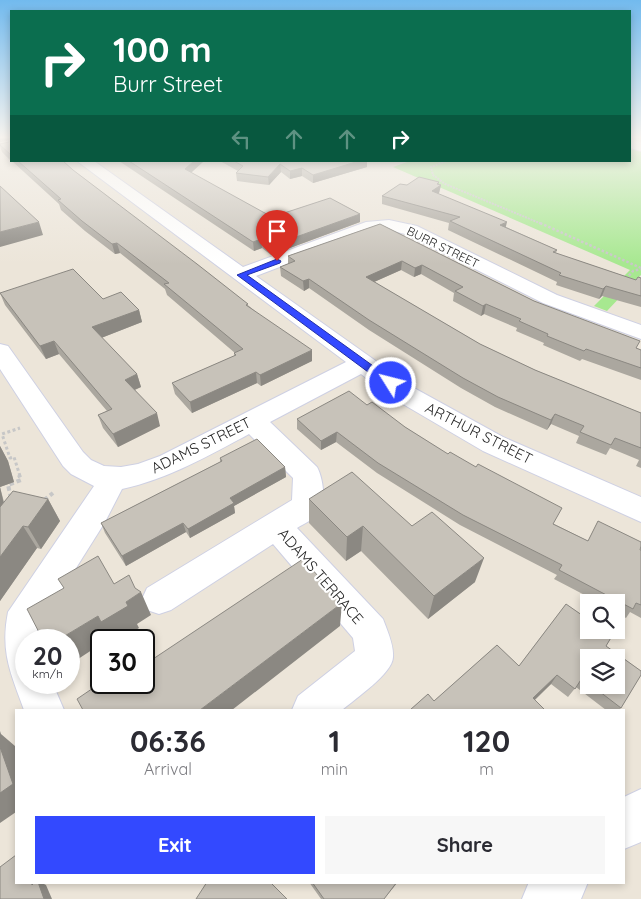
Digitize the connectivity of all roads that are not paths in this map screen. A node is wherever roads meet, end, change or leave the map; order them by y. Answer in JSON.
{"nodes":[{"id":1,"x":110,"y":180,"type":"edge"},
{"id":2,"x":241,"y":275,"type":"junction"},
{"id":3,"x":641,"y":332,"type":"edge"},
{"id":4,"x":0,"y":351,"type":"edge"},
{"id":5,"x":363,"y":363,"type":"junction"},
{"id":6,"x":251,"y":420,"type":"junction"},
{"id":7,"x":113,"y":478,"type":"junction"},
{"id":8,"x":641,"y":510,"type":"edge"},
{"id":9,"x":276,"y":526,"type":"junction"},
{"id":10,"x":159,"y":599,"type":"dead end"},
{"id":11,"x":19,"y":629,"type":"edge"},
{"id":12,"x":37,"y":694,"type":"edge"},
{"id":13,"x":44,"y":709,"type":"edge"},
{"id":14,"x":313,"y":709,"type":"edge"},
{"id":15,"x":641,"y":811,"type":"edge"},
{"id":16,"x":625,"y":826,"type":"edge"},
{"id":17,"x":562,"y":884,"type":"edge"},
{"id":18,"x":546,"y":899,"type":"edge"}],
"edges":[{"from":1,"to":2,"type":"street","name":"ARTHUR STREET"},
{"from":2,"to":3,"type":"street","name":"BURR STREET"},
{"from":2,"to":5,"type":"street","name":"ARTHUR STREET"},
{"from":4,"to":7,"type":"street","name":"ADAMS STREET"},
{"from":5,"to":6,"type":"street","name":"ADAMS STREET"},
{"from":5,"to":8,"type":"street","name":"ARTHUR STREET"},
{"from":6,"to":7,"type":"street","name":"ADAMS STREET"},
{"from":6,"to":9,"type":"street","name":"ADAMS TERRACE"},
{"from":7,"to":11,"type":"street"},
{"from":9,"to":10,"type":"street"},
{"from":9,"to":14,"type":"street","name":"ADAMS TERRACE"},
{"from":12,"to":13,"type":"street"},
{"from":15,"to":16,"type":"street"},
{"from":17,"to":18,"type":"street"}]}
